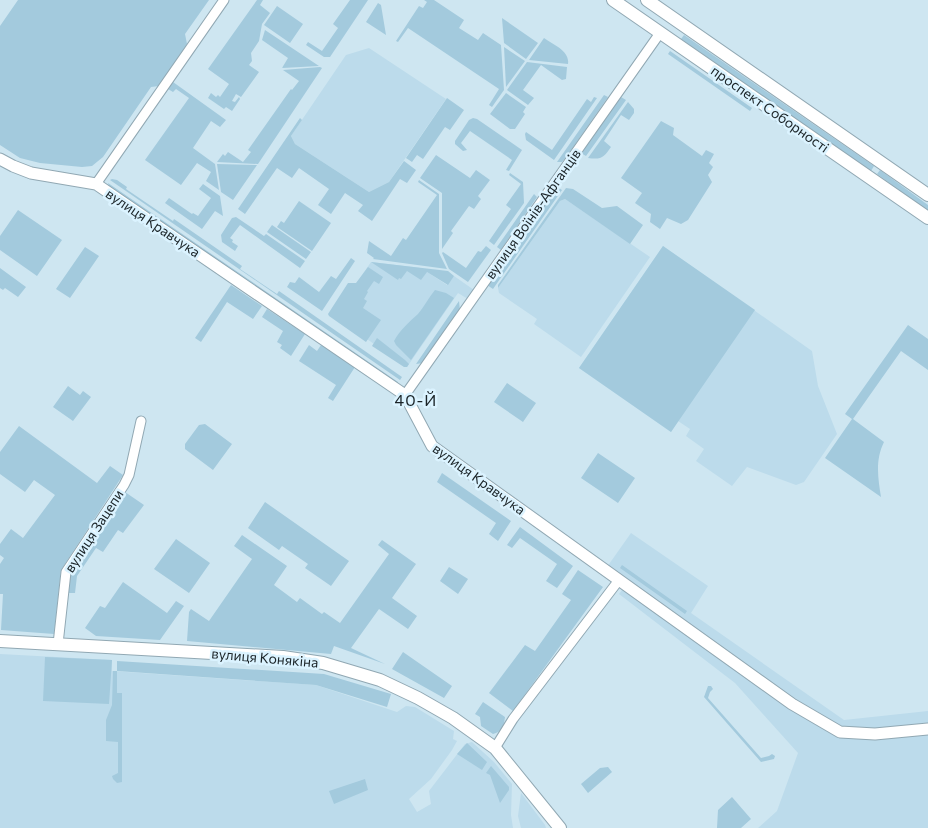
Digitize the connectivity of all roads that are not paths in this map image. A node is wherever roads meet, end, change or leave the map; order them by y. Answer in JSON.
{"nodes":[{"id":1,"x":224,"y":0,"type":"edge"},
{"id":2,"x":612,"y":0,"type":"edge"},
{"id":3,"x":647,"y":0,"type":"edge"},
{"id":4,"x":671,"y":17,"type":"junction"},
{"id":5,"x":660,"y":33,"type":"junction"},
{"id":6,"x":0,"y":159,"type":"edge"},
{"id":7,"x":96,"y":184,"type":"junction"},
{"id":8,"x":928,"y":195,"type":"edge"},
{"id":9,"x":928,"y":218,"type":"edge"},
{"id":10,"x":405,"y":395,"type":"junction"},
{"id":11,"x":141,"y":421,"type":"dead end"},
{"id":12,"x":619,"y":580,"type":"junction"},
{"id":13,"x":0,"y":640,"type":"edge"},
{"id":14,"x":58,"y":644,"type":"junction"},
{"id":15,"x":928,"y":730,"type":"edge"},
{"id":16,"x":494,"y":748,"type":"junction"},
{"id":17,"x":560,"y":828,"type":"edge"}],
"edges":[{"from":1,"to":7,"type":"street"},
{"from":2,"to":5,"type":"main road","name":"проспект Соборності"},
{"from":3,"to":4,"type":"main road","name":"проспект Соборності"},
{"from":4,"to":5,"type":"main road"},
{"from":4,"to":8,"type":"main road","name":"проспект Соборності"},
{"from":5,"to":9,"type":"main road","name":"проспект Соборності"},
{"from":5,"to":10,"type":"street","name":"вулиця Воїнів-Афганців"},
{"from":6,"to":7,"type":"street","name":"вулиця Кравчука"},
{"from":7,"to":10,"type":"street","name":"вулиця Кравчука"},
{"from":10,"to":12,"type":"street","name":"вулиця Кравчука"},
{"from":11,"to":14,"type":"street","name":"вулиця Зацепи"},
{"from":12,"to":15,"type":"street","name":"вулиця Кравчука"},
{"from":12,"to":16,"type":"street"},
{"from":13,"to":14,"type":"main road","name":"вулиця Конякіна"},
{"from":14,"to":16,"type":"main road","name":"вулиця Конякіна"},
{"from":16,"to":17,"type":"main road","name":"вулиця Конякіна"}]}
